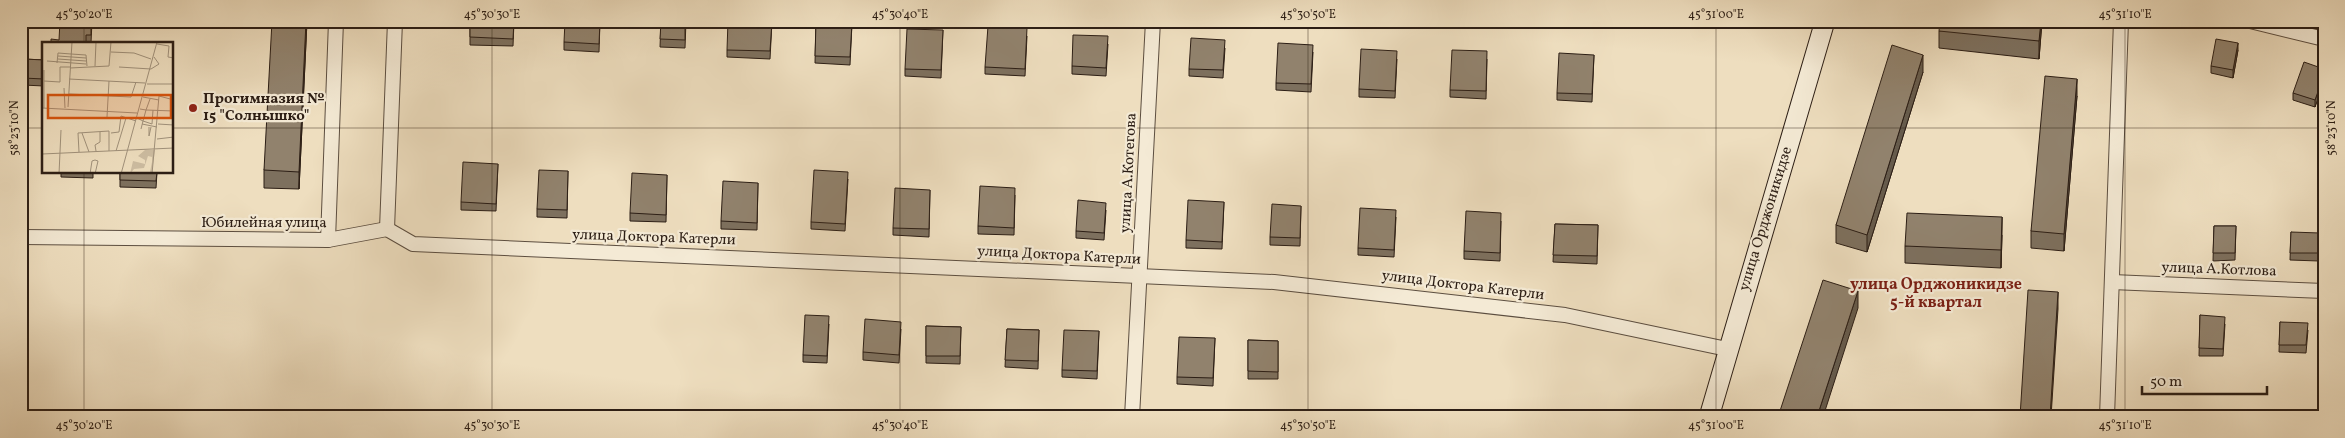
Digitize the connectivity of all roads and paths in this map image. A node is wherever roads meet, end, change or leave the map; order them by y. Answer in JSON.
{"nodes":[{"id":1,"x":336,"y":21,"type":"edge"},
{"id":2,"x":395,"y":21,"type":"edge"},
{"id":3,"x":1153,"y":21,"type":"edge"},
{"id":4,"x":1569,"y":21,"type":"edge"},
{"id":5,"x":1825,"y":21,"type":"edge"},
{"id":6,"x":2121,"y":21,"type":"edge"},
{"id":7,"x":2250,"y":21,"type":"edge"},
{"id":8,"x":1585,"y":22,"type":"edge"},
{"id":9,"x":2324,"y":39,"type":"edge"},
{"id":10,"x":387,"y":229,"type":"junction"},
{"id":11,"x":21,"y":237,"type":"edge"},
{"id":12,"x":328,"y":240,"type":"junction"},
{"id":13,"x":1141,"y":276,"type":"junction"},
{"id":14,"x":2112,"y":282,"type":"junction"},
{"id":15,"x":2324,"y":290,"type":"edge"},
{"id":16,"x":1728,"y":350,"type":"junction"},
{"id":17,"x":1132,"y":417,"type":"edge"},
{"id":18,"x":1709,"y":417,"type":"edge"},
{"id":19,"x":2107,"y":417,"type":"edge"}],
"edges":[{"from":1,"to":12,"type":"street"},
{"from":2,"to":10,"type":"street"},
{"from":3,"to":13,"type":"street","name":"улица А.Котегова"},
{"from":4,"to":8,"type":"street"},
{"from":5,"to":16,"type":"main road","name":"улица Орджоникидзе"},
{"from":6,"to":14,"type":"street"},
{"from":7,"to":9,"type":"street"},
{"from":10,"to":12,"type":"street","name":"Юбилейная улица"},
{"from":10,"to":13,"type":"street","name":"улица Доктора Катерли"},
{"from":11,"to":12,"type":"street","name":"Юбилейная улица"},
{"from":13,"to":16,"type":"street","name":"улица Доктора Катерли"},
{"from":13,"to":17,"type":"street","name":"улица А.Котегова"},
{"from":14,"to":15,"type":"street","name":"улица А.Котлова"},
{"from":14,"to":19,"type":"street"},
{"from":16,"to":18,"type":"main road","name":"улица Орджоникидзе"}]}
